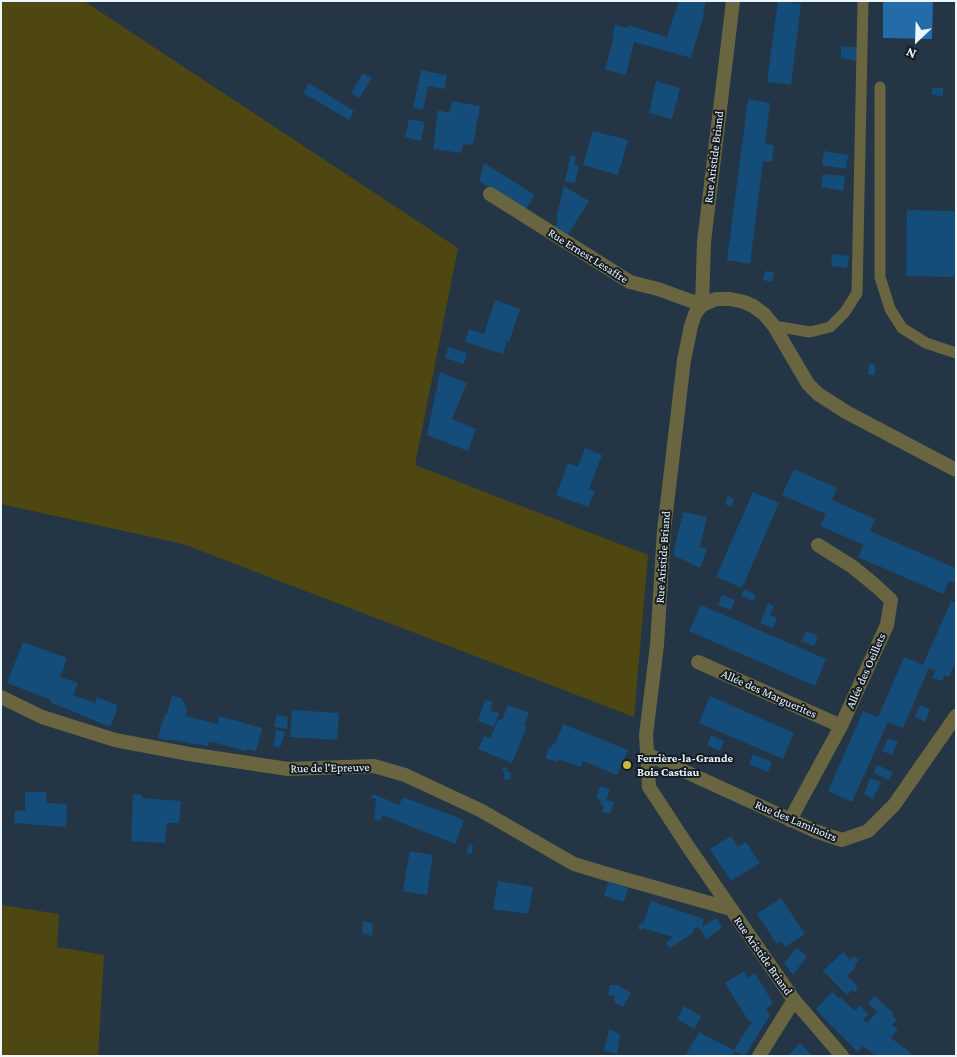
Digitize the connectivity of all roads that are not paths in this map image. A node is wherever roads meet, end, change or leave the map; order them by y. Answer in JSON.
{"nodes":[{"id":1,"x":733,"y":1,"type":"edge"},
{"id":2,"x":863,"y":1,"type":"edge"},
{"id":3,"x":880,"y":87,"type":"dead end"},
{"id":4,"x":490,"y":194,"type":"dead end"},
{"id":5,"x":702,"y":305,"type":"junction"},
{"id":6,"x":774,"y":326,"type":"junction"},
{"id":7,"x":956,"y":353,"type":"edge"},
{"id":8,"x":956,"y":470,"type":"edge"},
{"id":9,"x":818,"y":545,"type":"dead end"},
{"id":10,"x":698,"y":662,"type":"dead end"},
{"id":11,"x":1,"y":697,"type":"edge"},
{"id":12,"x":956,"y":716,"type":"edge"},
{"id":13,"x":841,"y":726,"type":"junction"},
{"id":14,"x":647,"y":754,"type":"junction"},
{"id":15,"x":790,"y":820,"type":"junction"},
{"id":16,"x":731,"y":909,"type":"junction"},
{"id":17,"x":794,"y":1000,"type":"junction"},
{"id":18,"x":760,"y":1056,"type":"edge"},
{"id":19,"x":842,"y":1056,"type":"edge"}],
"edges":[{"from":1,"to":5,"type":"street","name":"Rue Aristide Briand"},
{"from":2,"to":6,"type":"lane"},
{"from":3,"to":7,"type":"lane"},
{"from":4,"to":5,"type":"street","name":"Rue Ernest Lesaffre"},
{"from":5,"to":6,"type":"street"},
{"from":5,"to":14,"type":"street","name":"Rue Aristide Briand"},
{"from":6,"to":8,"type":"street"},
{"from":9,"to":13,"type":"street","name":"Allée des Oeillets"},
{"from":10,"to":13,"type":"street","name":"Allée des Marguerites"},
{"from":11,"to":16,"type":"street","name":"Rue de l'Epreuve"},
{"from":12,"to":15,"type":"street","name":"Rue des Laminoirs"},
{"from":13,"to":15,"type":"street","name":"Allée des Oeillets"},
{"from":14,"to":15,"type":"street","name":"Rue des Laminoirs"},
{"from":14,"to":16,"type":"street","name":"Rue Aristide Briand"},
{"from":16,"to":17,"type":"street","name":"Rue Aristide Briand"},
{"from":17,"to":18,"type":"street"},
{"from":17,"to":19,"type":"street","name":"Rue Aristide Briand"}]}
